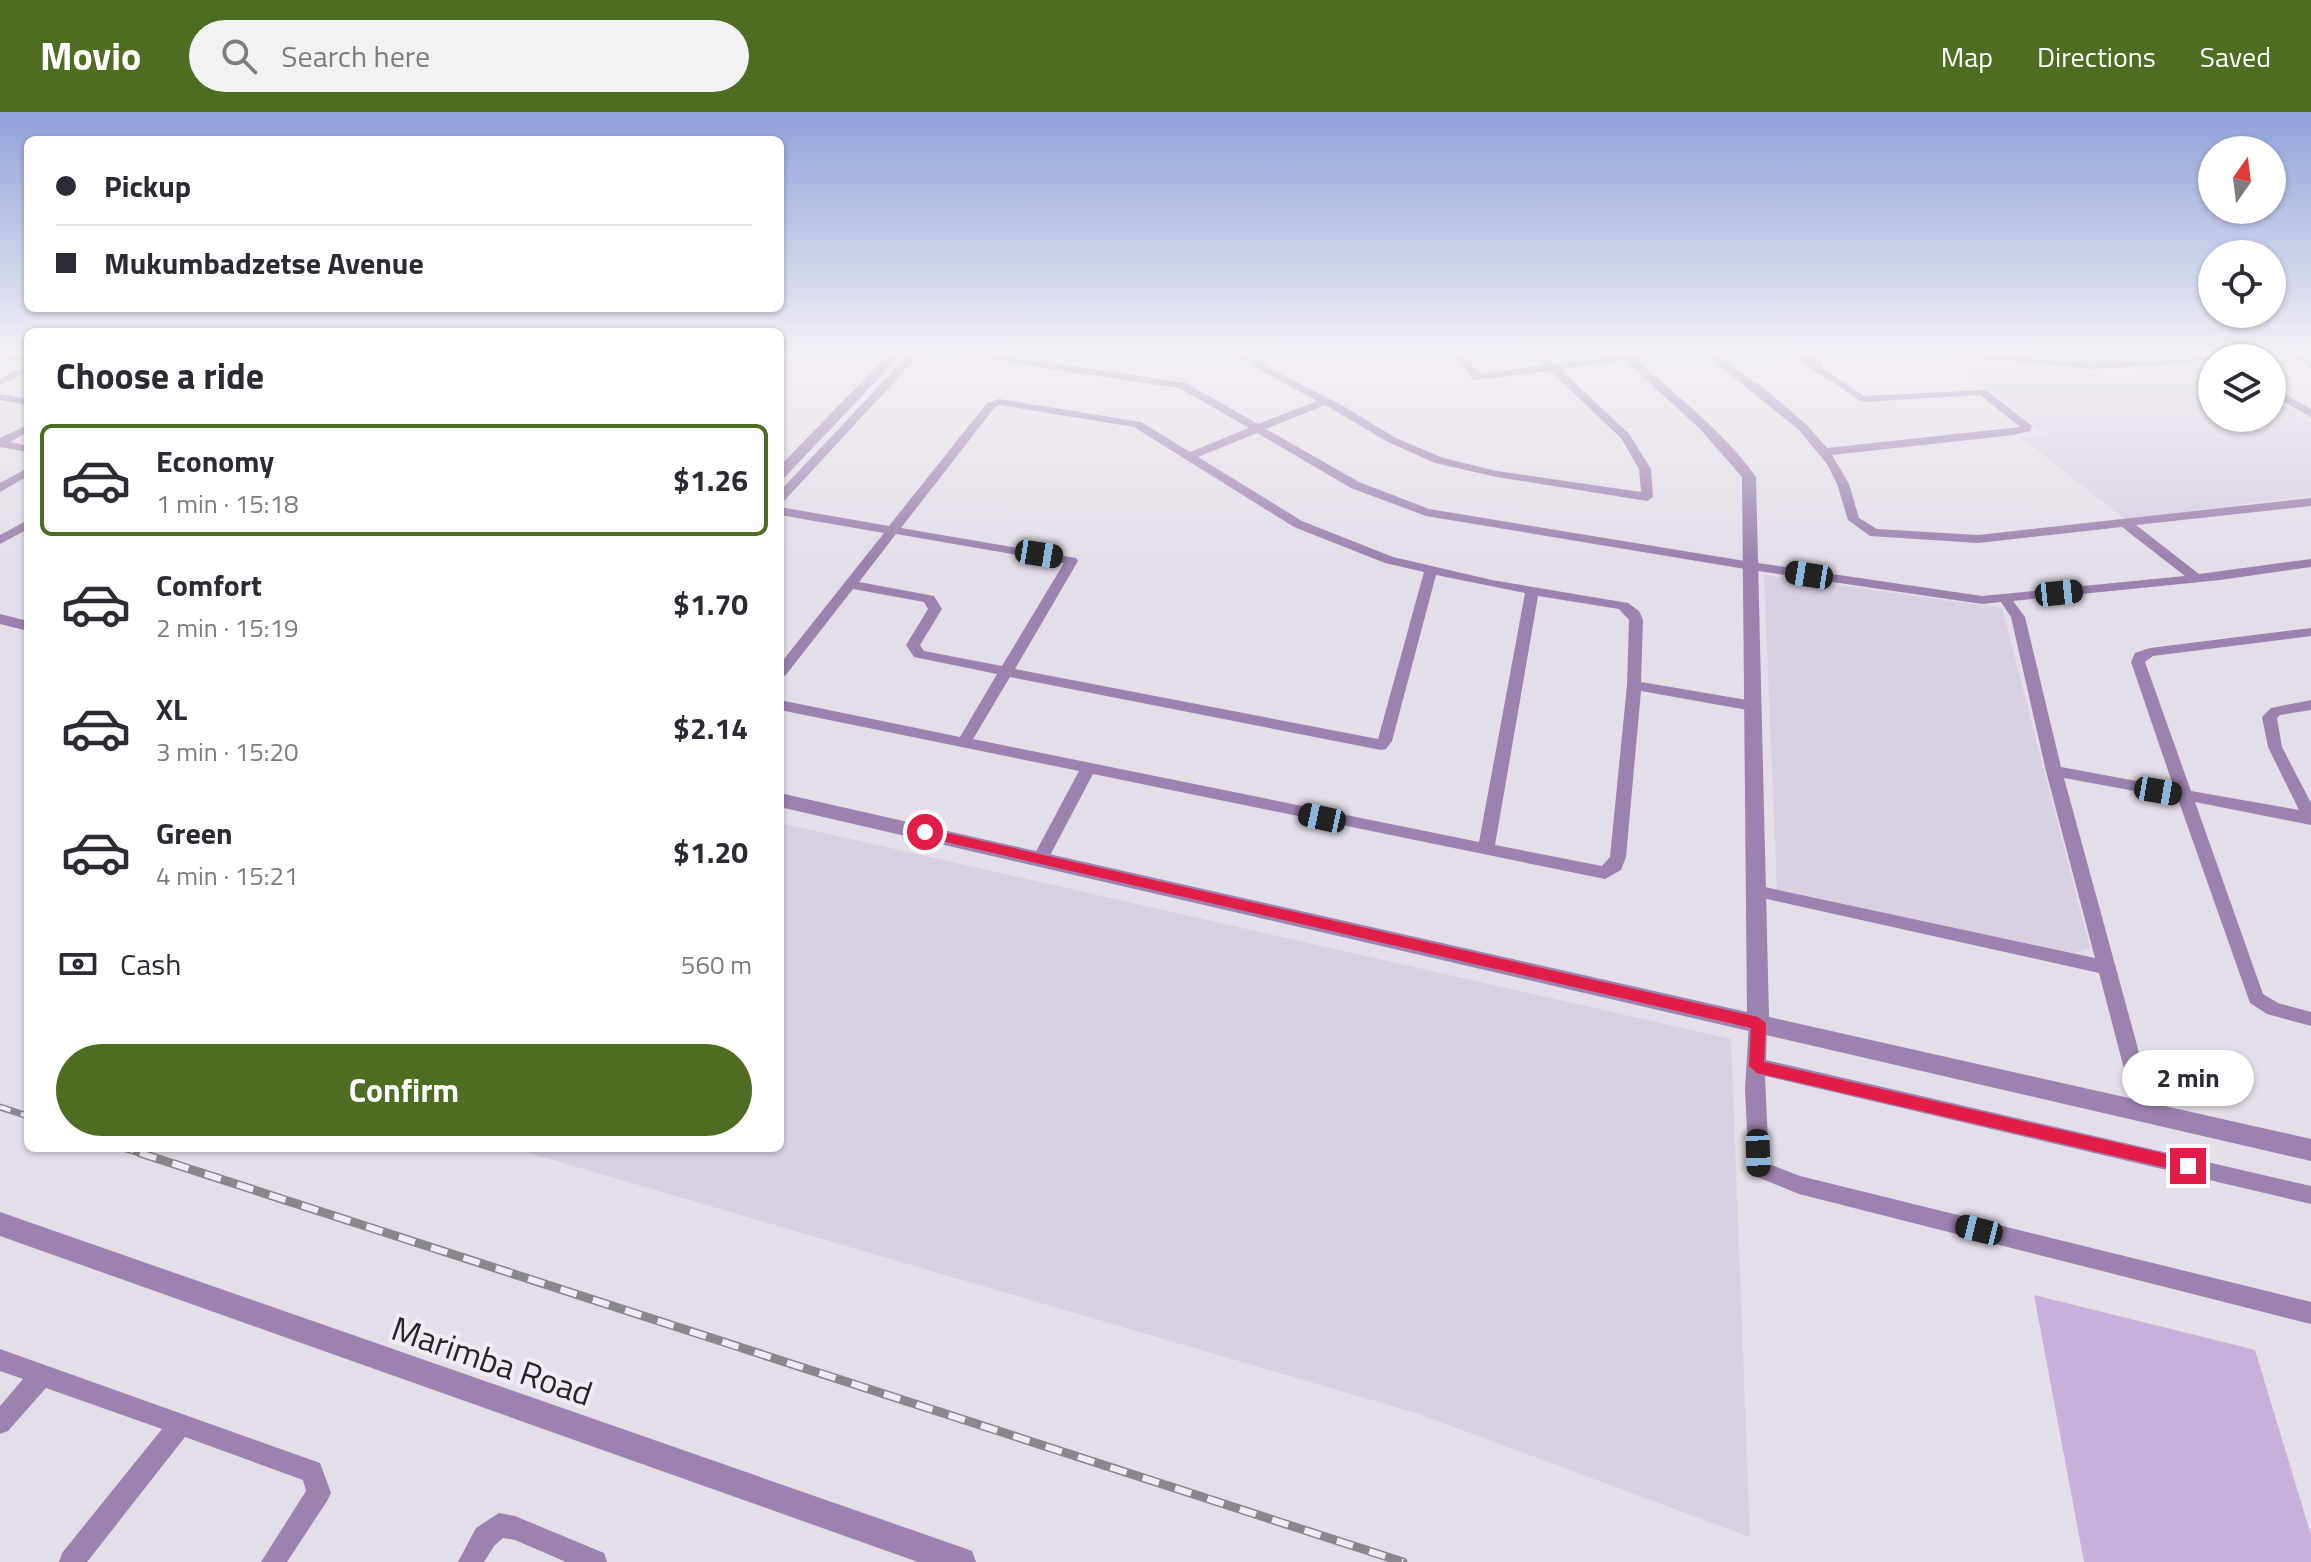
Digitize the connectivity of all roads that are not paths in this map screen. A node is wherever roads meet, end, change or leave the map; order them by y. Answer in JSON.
{"nodes":[{"id":1,"x":831,"y":422,"type":"edge"},
{"id":2,"x":852,"y":422,"type":"edge"},
{"id":3,"x":979,"y":422,"type":"edge"},
{"id":4,"x":1129,"y":422,"type":"edge"},
{"id":5,"x":1246,"y":422,"type":"edge"},
{"id":6,"x":1279,"y":422,"type":"edge"},
{"id":7,"x":1361,"y":422,"type":"edge"},
{"id":8,"x":1609,"y":422,"type":"edge"},
{"id":9,"x":1703,"y":422,"type":"edge"},
{"id":10,"x":1796,"y":422,"type":"edge"},
{"id":11,"x":2020,"y":422,"type":"edge"},
{"id":12,"x":24,"y":430,"type":"edge"},
{"id":13,"x":1260,"y":430,"type":"junction"},
{"id":14,"x":0,"y":444,"type":"edge"},
{"id":15,"x":24,"y":448,"type":"edge"},
{"id":16,"x":1825,"y":452,"type":"junction"},
{"id":17,"x":1189,"y":457,"type":"junction"},
{"id":18,"x":784,"y":470,"type":"edge"},
{"id":19,"x":24,"y":473,"type":"edge"},
{"id":20,"x":0,"y":488,"type":"edge"},
{"id":21,"x":784,"y":494,"type":"edge"},
{"id":22,"x":2311,"y":502,"type":"edge"},
{"id":23,"x":784,"y":512,"type":"edge"},
{"id":24,"x":2124,"y":522,"type":"junction"},
{"id":25,"x":24,"y":526,"type":"edge"},
{"id":26,"x":892,"y":529,"type":"junction"},
{"id":27,"x":0,"y":540,"type":"edge"},
{"id":28,"x":2311,"y":563,"type":"edge"},
{"id":29,"x":1751,"y":566,"type":"junction"},
{"id":30,"x":2292,"y":566,"type":"junction"},
{"id":31,"x":1431,"y":571,"type":"junction"},
{"id":32,"x":2196,"y":578,"type":"junction"},
{"id":33,"x":2311,"y":579,"type":"edge"},
{"id":34,"x":850,"y":584,"type":"junction"},
{"id":35,"x":1532,"y":591,"type":"junction"},
{"id":36,"x":2005,"y":599,"type":"junction"},
{"id":37,"x":0,"y":619,"type":"edge"},
{"id":38,"x":24,"y":625,"type":"edge"},
{"id":39,"x":2311,"y":632,"type":"edge"},
{"id":40,"x":784,"y":668,"type":"edge"},
{"id":41,"x":1006,"y":671,"type":"junction"},
{"id":42,"x":1634,"y":685,"type":"junction"},
{"id":43,"x":2311,"y":705,"type":"edge"},
{"id":44,"x":784,"y":706,"type":"edge"},
{"id":45,"x":1753,"y":706,"type":"junction"},
{"id":46,"x":964,"y":742,"type":"junction"},
{"id":47,"x":1087,"y":770,"type":"junction"},
{"id":48,"x":2054,"y":771,"type":"junction"},
{"id":49,"x":2291,"y":782,"type":"junction"},
{"id":50,"x":2311,"y":784,"type":"edge"},
{"id":51,"x":2184,"y":795,"type":"junction"},
{"id":52,"x":784,"y":801,"type":"edge"},
{"id":53,"x":2311,"y":818,"type":"edge"},
{"id":54,"x":1486,"y":850,"type":"junction"},
{"id":55,"x":1040,"y":859,"type":"junction"},
{"id":56,"x":1755,"y":891,"type":"junction"},
{"id":57,"x":2108,"y":968,"type":"junction"},
{"id":58,"x":2311,"y":1019,"type":"edge"},
{"id":59,"x":1758,"y":1023,"type":"junction"},
{"id":60,"x":1757,"y":1066,"type":"junction"},
{"id":61,"x":2145,"y":1111,"type":"junction"},
{"id":62,"x":2311,"y":1150,"type":"edge"},
{"id":63,"x":2311,"y":1195,"type":"edge"},
{"id":64,"x":0,"y":1224,"type":"edge"},
{"id":65,"x":2311,"y":1313,"type":"edge"},
{"id":66,"x":0,"y":1360,"type":"edge"},
{"id":67,"x":42,"y":1375,"type":"junction"},
{"id":68,"x":0,"y":1423,"type":"edge"},
{"id":69,"x":181,"y":1424,"type":"junction"},
{"id":70,"x":71,"y":1562,"type":"edge"},
{"id":71,"x":273,"y":1562,"type":"edge"},
{"id":72,"x":470,"y":1562,"type":"edge"},
{"id":73,"x":595,"y":1562,"type":"edge"},
{"id":74,"x":961,"y":1562,"type":"edge"}],
"edges":[{"from":1,"to":18,"type":"street"},
{"from":2,"to":21,"type":"street"},
{"from":3,"to":26,"type":"street"},
{"from":4,"to":17,"type":"street"},
{"from":5,"to":13,"type":"street"},
{"from":6,"to":13,"type":"street"},
{"from":7,"to":8,"type":"street"},
{"from":9,"to":29,"type":"street"},
{"from":10,"to":16,"type":"street"},
{"from":11,"to":16,"type":"street"},
{"from":12,"to":14,"type":"street"},
{"from":13,"to":17,"type":"street"},
{"from":13,"to":29,"type":"street"},
{"from":14,"to":15,"type":"street"},
{"from":16,"to":24,"type":"street"},
{"from":17,"to":31,"type":"street"},
{"from":19,"to":20,"type":"street"},
{"from":22,"to":24,"type":"street"},
{"from":23,"to":26,"type":"street"},
{"from":24,"to":32,"type":"street"},
{"from":25,"to":27,"type":"street"},
{"from":26,"to":34,"type":"street"},
{"from":26,"to":41,"type":"street"},
{"from":28,"to":30,"type":"street"},
{"from":29,"to":36,"type":"street"},
{"from":29,"to":45,"type":"street"},
{"from":30,"to":32,"type":"street"},
{"from":30,"to":33,"type":"street"},
{"from":31,"to":35,"type":"street"},
{"from":31,"to":41,"type":"street"},
{"from":32,"to":36,"type":"street"},
{"from":34,"to":40,"type":"street"},
{"from":34,"to":41,"type":"street"},
{"from":35,"to":42,"type":"street"},
{"from":35,"to":54,"type":"street"},
{"from":36,"to":48,"type":"street"},
{"from":37,"to":38,"type":"street"},
{"from":39,"to":51,"type":"street"},
{"from":41,"to":46,"type":"street"},
{"from":42,"to":45,"type":"street"},
{"from":42,"to":54,"type":"street"},
{"from":43,"to":49,"type":"street"},
{"from":44,"to":46,"type":"street"},
{"from":45,"to":56,"type":"street"},
{"from":46,"to":47,"type":"street"},
{"from":47,"to":54,"type":"street"},
{"from":47,"to":55,"type":"street"},
{"from":48,"to":51,"type":"street"},
{"from":48,"to":57,"type":"street"},
{"from":49,"to":50,"type":"street"},
{"from":49,"to":53,"type":"street"},
{"from":51,"to":53,"type":"street"},
{"from":51,"to":58,"type":"street"},
{"from":52,"to":55,"type":"street"},
{"from":55,"to":59,"type":"street"},
{"from":56,"to":57,"type":"street"},
{"from":56,"to":59,"type":"street"},
{"from":57,"to":61,"type":"street"},
{"from":59,"to":60,"type":"street"},
{"from":59,"to":61,"type":"street"},
{"from":60,"to":63,"type":"street"},
{"from":60,"to":65,"type":"street"},
{"from":61,"to":62,"type":"street"},
{"from":64,"to":74,"type":"street","name":"Marimba Road"},
{"from":66,"to":67,"type":"street"},
{"from":67,"to":68,"type":"street"},
{"from":67,"to":69,"type":"street"},
{"from":69,"to":70,"type":"street"},
{"from":69,"to":71,"type":"street"},
{"from":72,"to":73,"type":"street"}]}
